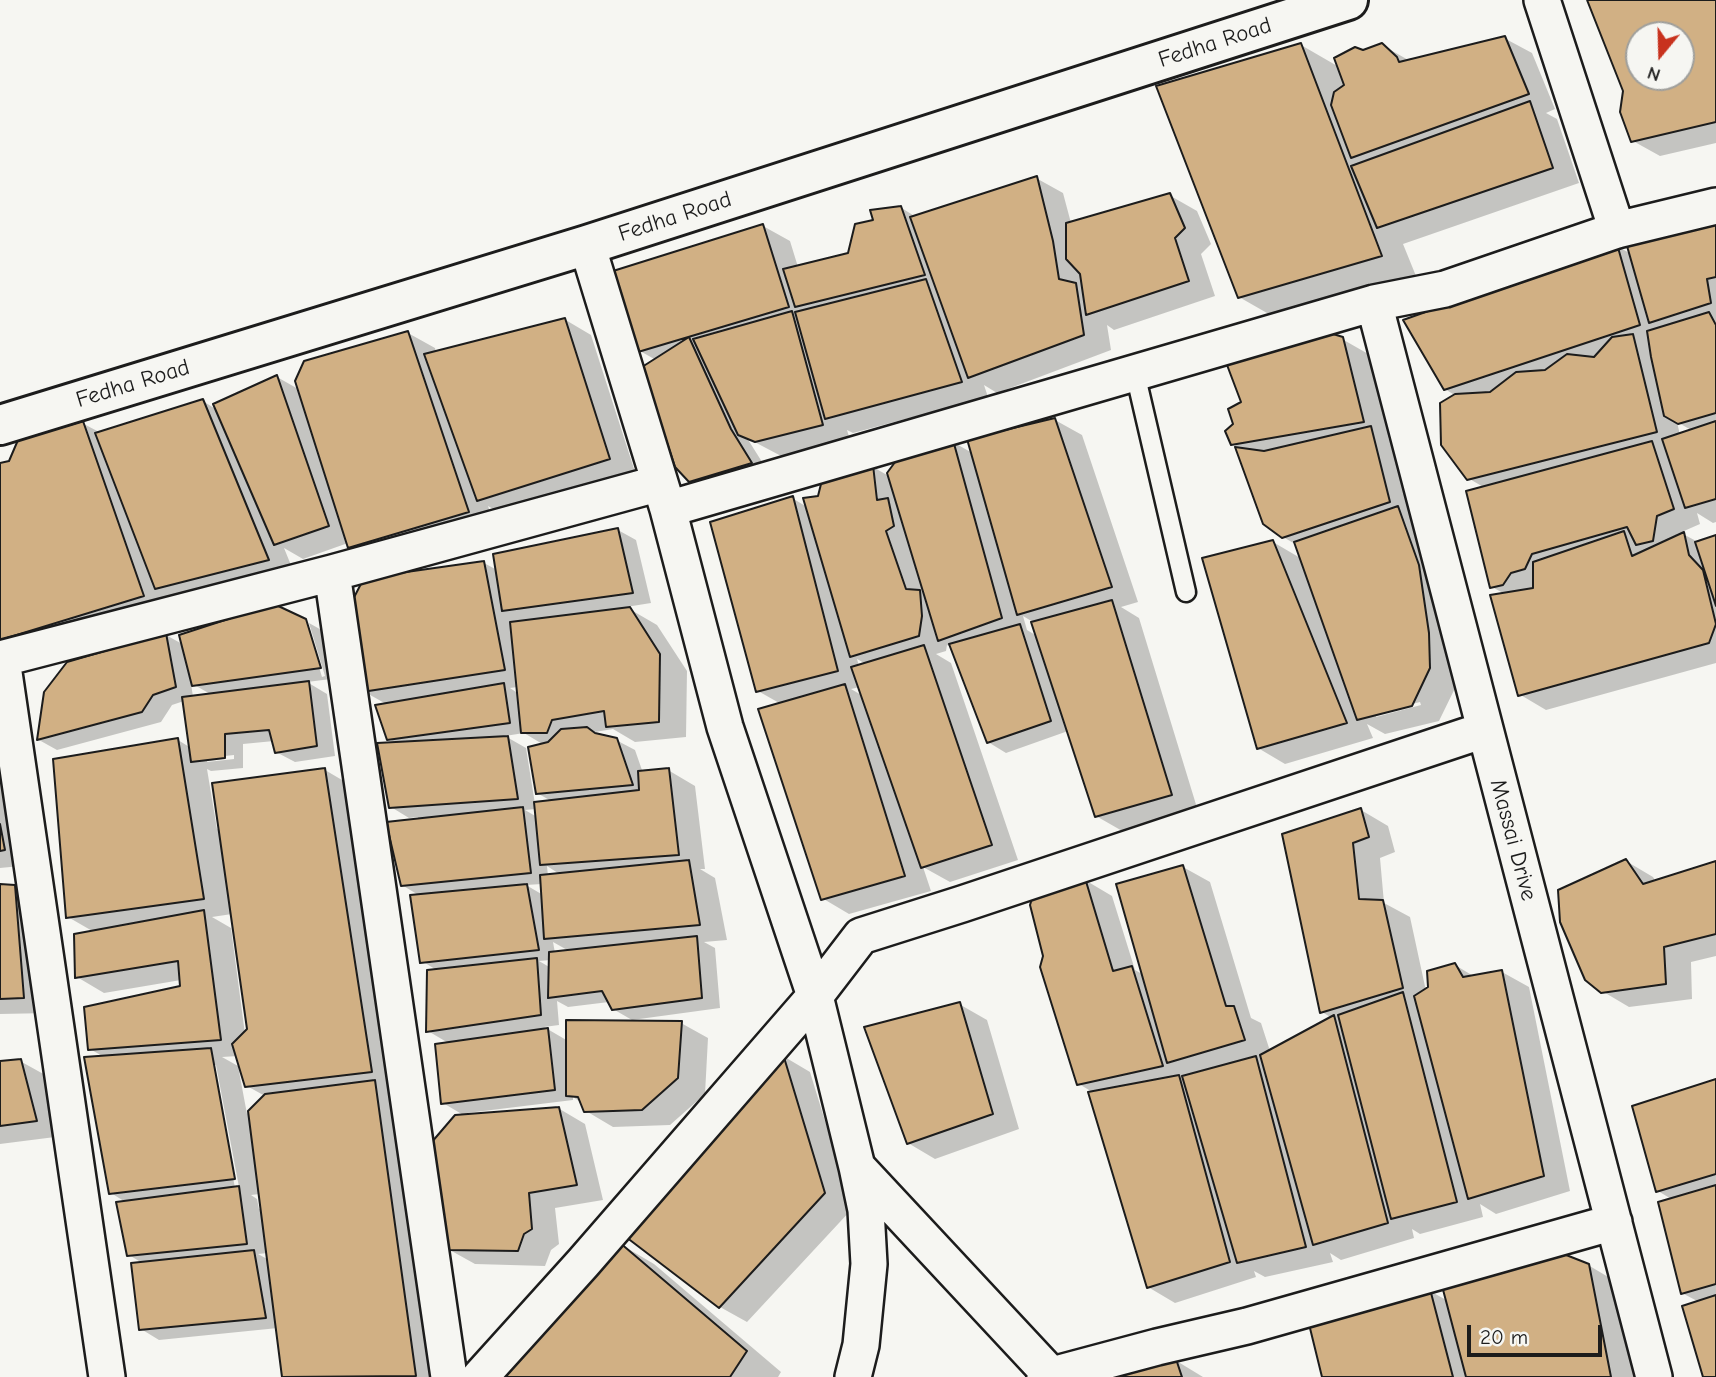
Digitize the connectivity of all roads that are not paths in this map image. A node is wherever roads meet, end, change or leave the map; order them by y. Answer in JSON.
{"nodes":[{"id":1,"x":1348,"y":0,"type":"edge"},
{"id":2,"x":1542,"y":0,"type":"edge"},
{"id":3,"x":1294,"y":8,"type":"edge"},
{"id":4,"x":1716,"y":206,"type":"edge"},
{"id":5,"x":1617,"y":230,"type":"junction"},
{"id":6,"x":587,"y":246,"type":"junction"},
{"id":7,"x":1374,"y":303,"type":"junction"},
{"id":8,"x":1135,"y":373,"type":"junction"},
{"id":9,"x":0,"y":425,"type":"edge"},
{"id":10,"x":664,"y":496,"type":"junction"},
{"id":11,"x":332,"y":573,"type":"junction"},
{"id":12,"x":1186,"y":592,"type":"dead end"},
{"id":13,"x":1,"y":659,"type":"edge"},
{"id":14,"x":1484,"y":730,"type":"junction"},
{"id":15,"x":815,"y":996,"type":"junction"},
{"id":16,"x":857,"y":1167,"type":"junction"},
{"id":17,"x":1614,"y":1222,"type":"junction"},
{"id":18,"x":1048,"y":1376,"type":"edge"},
{"id":19,"x":107,"y":1377,"type":"edge"},
{"id":20,"x":449,"y":1377,"type":"edge"},
{"id":21,"x":480,"y":1377,"type":"edge"},
{"id":22,"x":853,"y":1377,"type":"edge"},
{"id":23,"x":1654,"y":1377,"type":"edge"}],
"edges":[{"from":1,"to":3,"type":"street","name":"Fedha Road"},
{"from":2,"to":5,"type":"street"},
{"from":3,"to":6,"type":"street","name":"Fedha Road"},
{"from":4,"to":5,"type":"street"},
{"from":5,"to":7,"type":"street"},
{"from":6,"to":9,"type":"street","name":"Fedha Road"},
{"from":6,"to":10,"type":"street"},
{"from":7,"to":8,"type":"street"},
{"from":7,"to":14,"type":"street","name":"Massai Drive"},
{"from":8,"to":10,"type":"street"},
{"from":8,"to":12,"type":"lane"},
{"from":10,"to":11,"type":"street"},
{"from":10,"to":15,"type":"street"},
{"from":11,"to":13,"type":"street"},
{"from":11,"to":20,"type":"street"},
{"from":13,"to":19,"type":"street"},
{"from":14,"to":15,"type":"street"},
{"from":14,"to":17,"type":"street","name":"Massai Drive"},
{"from":15,"to":16,"type":"street"},
{"from":15,"to":21,"type":"street"},
{"from":16,"to":18,"type":"street"},
{"from":16,"to":22,"type":"street"},
{"from":17,"to":18,"type":"street"},
{"from":17,"to":23,"type":"street","name":"Massai Drive"}]}
